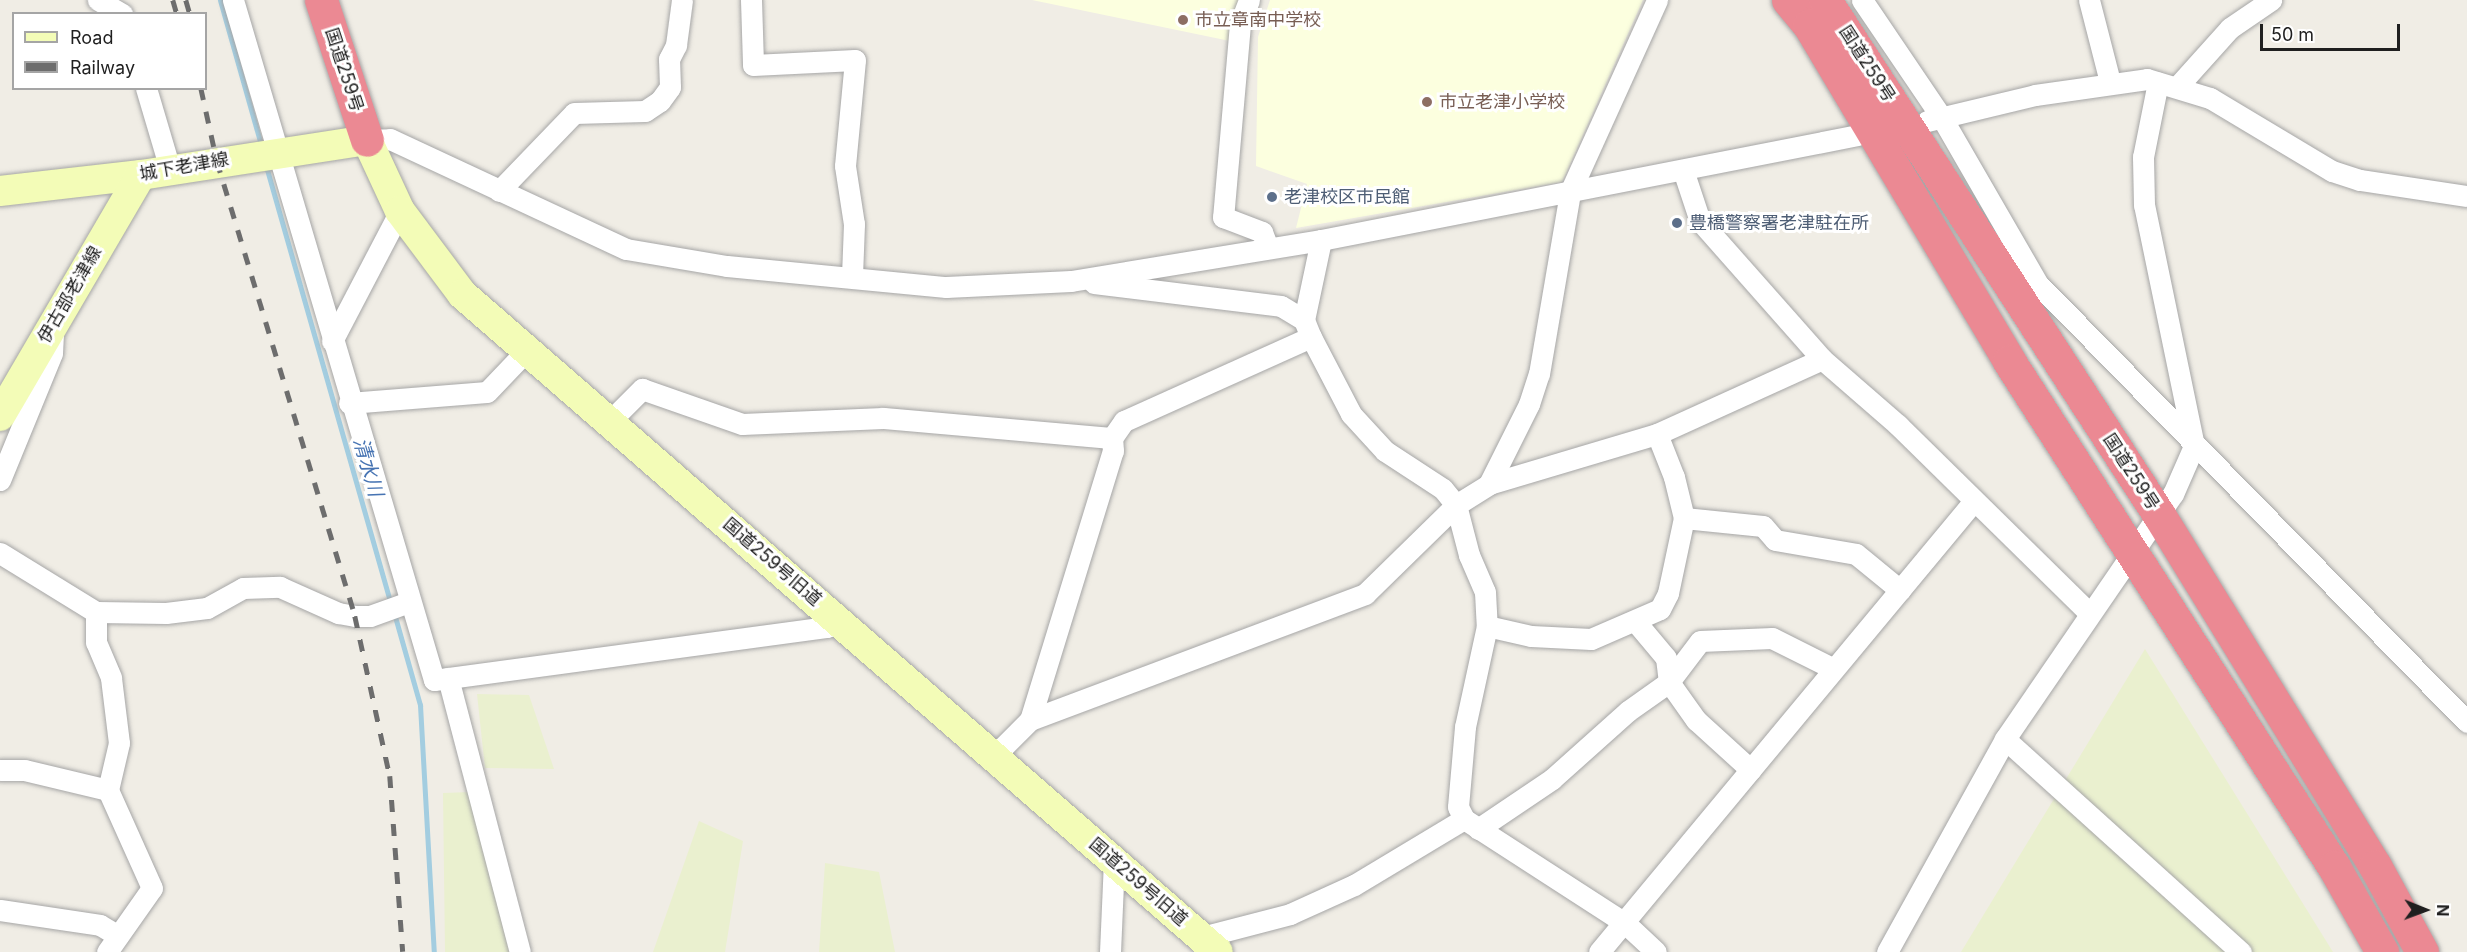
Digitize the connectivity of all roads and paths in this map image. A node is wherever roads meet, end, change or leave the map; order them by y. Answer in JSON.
{"nodes":[{"id":1,"x":98,"y":0,"type":"edge"},
{"id":2,"x":233,"y":0,"type":"edge"},
{"id":3,"x":321,"y":0,"type":"edge"},
{"id":4,"x":682,"y":0,"type":"edge"},
{"id":5,"x":751,"y":0,"type":"edge"},
{"id":6,"x":1249,"y":0,"type":"edge"},
{"id":7,"x":1657,"y":0,"type":"edge"},
{"id":8,"x":1788,"y":0,"type":"edge"},
{"id":9,"x":1825,"y":0,"type":"edge"},
{"id":10,"x":1862,"y":0,"type":"edge"},
{"id":11,"x":2089,"y":0,"type":"edge"},
{"id":12,"x":2271,"y":0,"type":"edge"},
{"id":13,"x":119,"y":12,"type":"edge"},
{"id":14,"x":2110,"y":82,"type":"junction"},
{"id":15,"x":2167,"y":85,"type":"junction"},
{"id":16,"x":146,"y":90,"type":"edge"},
{"id":17,"x":1935,"y":120,"type":"junction"},
{"id":18,"x":1858,"y":135,"type":"dead end"},
{"id":19,"x":367,"y":140,"type":"junction"},
{"id":20,"x":263,"y":153,"type":"junction"},
{"id":21,"x":1683,"y":170,"type":"junction"},
{"id":22,"x":155,"y":172,"type":"junction"},
{"id":23,"x":0,"y":191,"type":"edge"},
{"id":24,"x":499,"y":191,"type":"junction"},
{"id":25,"x":1570,"y":192,"type":"junction"},
{"id":26,"x":2467,"y":196,"type":"edge"},
{"id":27,"x":400,"y":211,"type":"junction"},
{"id":28,"x":1320,"y":240,"type":"junction"},
{"id":29,"x":1268,"y":248,"type":"junction"},
{"id":30,"x":852,"y":275,"type":"junction"},
{"id":31,"x":1071,"y":280,"type":"junction"},
{"id":32,"x":53,"y":323,"type":"junction"},
{"id":33,"x":1308,"y":328,"type":"junction"},
{"id":34,"x":332,"y":341,"type":"junction"},
{"id":35,"x":527,"y":350,"type":"junction"},
{"id":36,"x":1822,"y":359,"type":"junction"},
{"id":37,"x":349,"y":403,"type":"junction"},
{"id":38,"x":0,"y":417,"type":"edge"},
{"id":39,"x":609,"y":422,"type":"junction"},
{"id":40,"x":1657,"y":434,"type":"junction"},
{"id":41,"x":1112,"y":438,"type":"junction"},
{"id":42,"x":2194,"y":447,"type":"junction"},
{"id":43,"x":0,"y":480,"type":"edge"},
{"id":44,"x":1489,"y":484,"type":"junction"},
{"id":45,"x":1973,"y":501,"type":"junction"},
{"id":46,"x":1456,"y":505,"type":"junction"},
{"id":47,"x":2159,"y":515,"type":"junction"},
{"id":48,"x":1684,"y":518,"type":"junction"},
{"id":49,"x":0,"y":553,"type":"edge"},
{"id":50,"x":2134,"y":554,"type":"junction"},
{"id":51,"x":1900,"y":590,"type":"junction"},
{"id":52,"x":409,"y":602,"type":"junction"},
{"id":53,"x":96,"y":612,"type":"junction"},
{"id":54,"x":2090,"y":614,"type":"junction"},
{"id":55,"x":840,"y":621,"type":"junction"},
{"id":56,"x":1635,"y":621,"type":"junction"},
{"id":57,"x":1487,"y":626,"type":"junction"},
{"id":58,"x":1834,"y":669,"type":"junction"},
{"id":59,"x":448,"y":678,"type":"junction"},
{"id":60,"x":1669,"y":682,"type":"junction"},
{"id":61,"x":1030,"y":720,"type":"junction"},
{"id":62,"x":2467,"y":722,"type":"edge"},
{"id":63,"x":2005,"y":739,"type":"junction"},
{"id":64,"x":994,"y":756,"type":"junction"},
{"id":65,"x":0,"y":770,"type":"edge"},
{"id":66,"x":1751,"y":770,"type":"junction"},
{"id":67,"x":108,"y":790,"type":"junction"},
{"id":68,"x":1471,"y":824,"type":"junction"},
{"id":69,"x":1114,"y":861,"type":"junction"},
{"id":70,"x":0,"y":910,"type":"edge"},
{"id":71,"x":1625,"y":923,"type":"junction"},
{"id":72,"x":112,"y":944,"type":"edge"},
{"id":73,"x":1210,"y":945,"type":"edge"},
{"id":74,"x":520,"y":952,"type":"edge"},
{"id":75,"x":1110,"y":952,"type":"edge"},
{"id":76,"x":1599,"y":952,"type":"edge"},
{"id":77,"x":1656,"y":952,"type":"edge"},
{"id":78,"x":1887,"y":952,"type":"edge"},
{"id":79,"x":2241,"y":952,"type":"edge"},
{"id":80,"x":2382,"y":952,"type":"edge"},
{"id":81,"x":2422,"y":952,"type":"edge"}],
"edges":[{"from":1,"to":13,"type":"street"},
{"from":2,"to":20,"type":"street"},
{"from":3,"to":19,"type":"highway","name":"国道259号"},
{"from":4,"to":24,"type":"street"},
{"from":5,"to":30,"type":"street"},
{"from":6,"to":29,"type":"street"},
{"from":7,"to":25,"type":"street"},
{"from":8,"to":50,"type":"highway","name":"国道259号"},
{"from":9,"to":47,"type":"highway","name":"国道259号"},
{"from":10,"to":17,"type":"street"},
{"from":11,"to":14,"type":"street"},
{"from":12,"to":15,"type":"street"},
{"from":14,"to":15,"type":"street"},
{"from":14,"to":17,"type":"street"},
{"from":15,"to":26,"type":"street"},
{"from":15,"to":42,"type":"street"},
{"from":16,"to":22,"type":"street"},
{"from":17,"to":42,"type":"street"},
{"from":18,"to":21,"type":"street"},
{"from":19,"to":20,"type":"street","name":"城下老津線"},
{"from":19,"to":24,"type":"street"},
{"from":19,"to":27,"type":"street","name":"国道259号旧道"},
{"from":20,"to":22,"type":"street","name":"城下老津線"},
{"from":20,"to":34,"type":"street"},
{"from":21,"to":25,"type":"street"},
{"from":21,"to":36,"type":"street"},
{"from":22,"to":23,"type":"street","name":"城下老津線"},
{"from":22,"to":32,"type":"street","name":"伊古部老津線"},
{"from":24,"to":30,"type":"street"},
{"from":25,"to":28,"type":"street"},
{"from":25,"to":44,"type":"street"},
{"from":27,"to":34,"type":"street"},
{"from":27,"to":35,"type":"street","name":"国道259号旧道"},
{"from":28,"to":29,"type":"street"},
{"from":28,"to":33,"type":"street"},
{"from":29,"to":31,"type":"street"},
{"from":30,"to":31,"type":"street"},
{"from":31,"to":33,"type":"street"},
{"from":32,"to":38,"type":"street","name":"伊古部老津線"},
{"from":32,"to":43,"type":"street"},
{"from":33,"to":41,"type":"street"},
{"from":33,"to":46,"type":"street"},
{"from":34,"to":37,"type":"street"},
{"from":35,"to":37,"type":"street"},
{"from":35,"to":39,"type":"street","name":"国道259号旧道"},
{"from":36,"to":40,"type":"street"},
{"from":36,"to":45,"type":"street"},
{"from":37,"to":52,"type":"street"},
{"from":39,"to":41,"type":"street"},
{"from":39,"to":55,"type":"street","name":"国道259号旧道"},
{"from":40,"to":44,"type":"street"},
{"from":40,"to":48,"type":"street"},
{"from":41,"to":61,"type":"street"},
{"from":42,"to":47,"type":"street"},
{"from":42,"to":62,"type":"street"},
{"from":44,"to":46,"type":"street"},
{"from":45,"to":51,"type":"street"},
{"from":45,"to":54,"type":"street"},
{"from":46,"to":57,"type":"street"},
{"from":46,"to":61,"type":"street"},
{"from":47,"to":50,"type":"street"},
{"from":47,"to":81,"type":"highway","name":"国道259号"},
{"from":48,"to":51,"type":"street"},
{"from":48,"to":56,"type":"street"},
{"from":49,"to":53,"type":"street"},
{"from":50,"to":54,"type":"street"},
{"from":50,"to":80,"type":"highway","name":"国道259号"},
{"from":51,"to":58,"type":"street"},
{"from":52,"to":53,"type":"street"},
{"from":52,"to":59,"type":"street"},
{"from":53,"to":67,"type":"street"},
{"from":54,"to":63,"type":"street"},
{"from":55,"to":59,"type":"street"},
{"from":55,"to":64,"type":"street","name":"国道259号旧道"},
{"from":56,"to":57,"type":"street"},
{"from":56,"to":60,"type":"street"},
{"from":57,"to":68,"type":"street"},
{"from":58,"to":60,"type":"street"},
{"from":58,"to":66,"type":"street"},
{"from":59,"to":74,"type":"street"},
{"from":60,"to":66,"type":"street"},
{"from":60,"to":68,"type":"street"},
{"from":61,"to":64,"type":"street"},
{"from":63,"to":78,"type":"street"},
{"from":63,"to":79,"type":"street"},
{"from":64,"to":69,"type":"street","name":"国道259号旧道"},
{"from":65,"to":67,"type":"street"},
{"from":66,"to":71,"type":"street"},
{"from":67,"to":72,"type":"street"},
{"from":68,"to":71,"type":"street"},
{"from":68,"to":73,"type":"street"},
{"from":69,"to":73,"type":"street","name":"国道259号旧道"},
{"from":69,"to":75,"type":"street"},
{"from":70,"to":72,"type":"street"},
{"from":71,"to":76,"type":"street"},
{"from":71,"to":77,"type":"street"}]}
